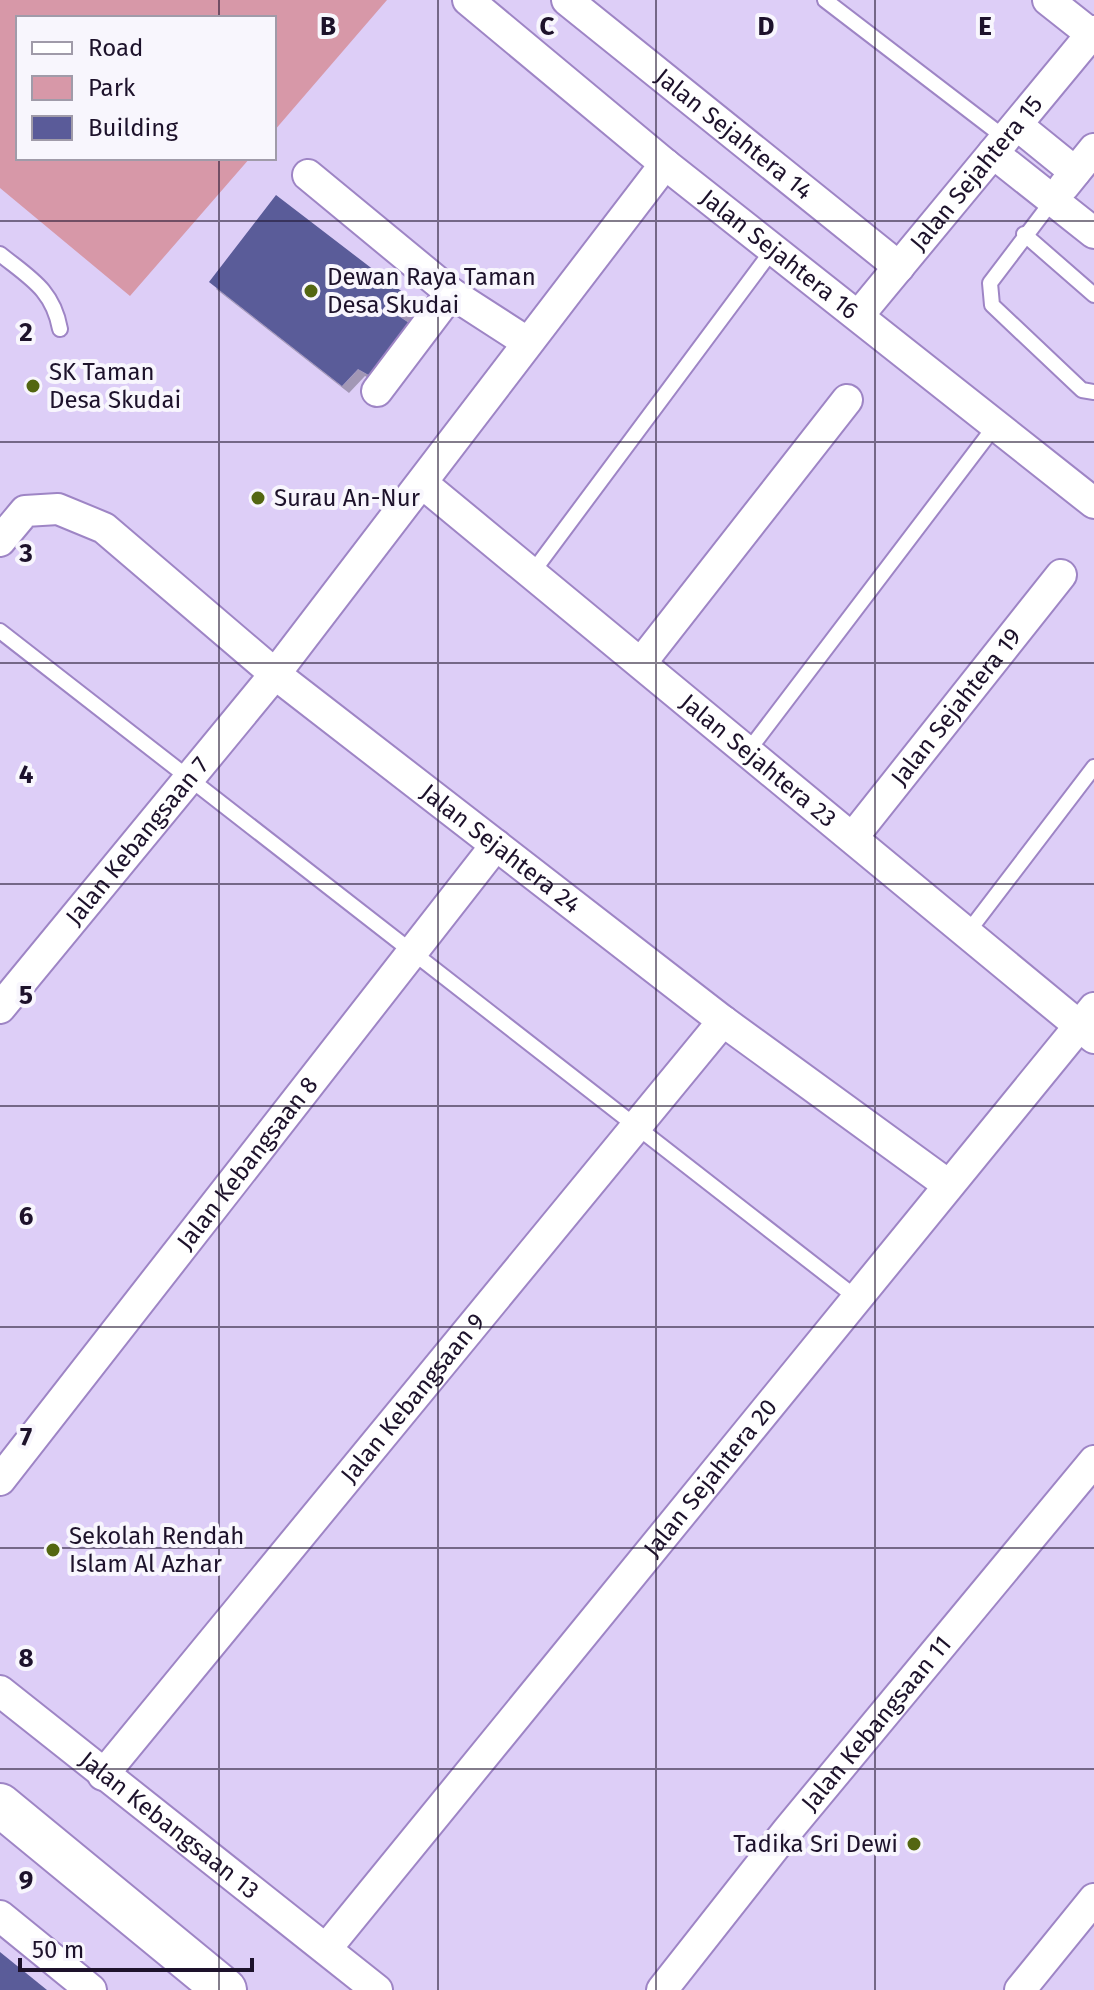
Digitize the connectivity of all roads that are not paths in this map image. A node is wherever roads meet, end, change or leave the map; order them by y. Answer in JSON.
{"nodes":[{"id":1,"x":468,"y":0,"type":"edge"},
{"id":2,"x":567,"y":0,"type":"edge"},
{"id":3,"x":825,"y":0,"type":"edge"},
{"id":4,"x":1048,"y":0,"type":"edge"},
{"id":5,"x":1092,"y":32,"type":"edge"},
{"id":6,"x":1005,"y":138,"type":"junction"},
{"id":7,"x":1094,"y":149,"type":"edge"},
{"id":8,"x":665,"y":164,"type":"junction"},
{"id":9,"x":1075,"y":172,"type":"junction"},
{"id":10,"x":308,"y":175,"type":"dead end"},
{"id":11,"x":1053,"y":200,"type":"junction"},
{"id":12,"x":1094,"y":233,"type":"edge"},
{"id":13,"x":1024,"y":234,"type":"junction"},
{"id":14,"x":774,"y":248,"type":"junction"},
{"id":15,"x":0,"y":254,"type":"edge"},
{"id":16,"x":899,"y":267,"type":"junction"},
{"id":17,"x":451,"y":293,"type":"junction"},
{"id":18,"x":1094,"y":295,"type":"edge"},
{"id":19,"x":859,"y":315,"type":"junction"},
{"id":20,"x":60,"y":329,"type":"dead end"},
{"id":21,"x":527,"y":342,"type":"junction"},
{"id":22,"x":377,"y":391,"type":"dead end"},
{"id":23,"x":1094,"y":392,"type":"edge"},
{"id":24,"x":847,"y":400,"type":"dead end"},
{"id":25,"x":995,"y":426,"type":"junction"},
{"id":26,"x":422,"y":483,"type":"junction"},
{"id":27,"x":1094,"y":503,"type":"edge"},
{"id":28,"x":0,"y":541,"type":"edge"},
{"id":29,"x":532,"y":573,"type":"junction"},
{"id":30,"x":1061,"y":575,"type":"dead end"},
{"id":31,"x":0,"y":631,"type":"edge"},
{"id":32,"x":641,"y":663,"type":"junction"},
{"id":33,"x":275,"y":674,"type":"junction"},
{"id":34,"x":748,"y":751,"type":"junction"},
{"id":35,"x":1094,"y":767,"type":"edge"},
{"id":36,"x":190,"y":778,"type":"junction"},
{"id":37,"x":853,"y":837,"type":"junction"},
{"id":38,"x":496,"y":845,"type":"junction"},
{"id":39,"x":968,"y":932,"type":"junction"},
{"id":40,"x":412,"y":952,"type":"junction"},
{"id":41,"x":0,"y":1008,"type":"edge"},
{"id":42,"x":723,"y":1021,"type":"junction"},
{"id":43,"x":1089,"y":1024,"type":"edge"},
{"id":44,"x":636,"y":1127,"type":"junction"},
{"id":45,"x":947,"y":1184,"type":"junction"},
{"id":46,"x":858,"y":1299,"type":"junction"},
{"id":47,"x":1094,"y":1461,"type":"edge"},
{"id":48,"x":0,"y":1480,"type":"edge"},
{"id":49,"x":0,"y":1691,"type":"edge"},
{"id":50,"x":103,"y":1775,"type":"junction"},
{"id":51,"x":0,"y":1805,"type":"edge"},
{"id":52,"x":1094,"y":1899,"type":"edge"},
{"id":53,"x":0,"y":1916,"type":"edge"},
{"id":54,"x":326,"y":1949,"type":"junction"},
{"id":55,"x":91,"y":1990,"type":"edge"},
{"id":56,"x":225,"y":1990,"type":"edge"},
{"id":57,"x":377,"y":1990,"type":"edge"},
{"id":58,"x":662,"y":1990,"type":"edge"},
{"id":59,"x":1020,"y":1990,"type":"edge"}],
"edges":[{"from":1,"to":8,"type":"street","name":"Jalan Sejahtera 16"},
{"from":2,"to":16,"type":"street","name":"Jalan Sejahtera 14"},
{"from":3,"to":6,"type":"lane"},
{"from":4,"to":5,"type":"street"},
{"from":5,"to":6,"type":"street","name":"Jalan Sejahtera 15"},
{"from":6,"to":9,"type":"street"},
{"from":6,"to":11,"type":"street"},
{"from":6,"to":16,"type":"street","name":"Jalan Sejahtera 15"},
{"from":7,"to":9,"type":"street"},
{"from":8,"to":14,"type":"street","name":"Jalan Sejahtera 16"},
{"from":8,"to":21,"type":"street","name":"Jalan Kebangsaan 7"},
{"from":9,"to":11,"type":"street"},
{"from":10,"to":17,"type":"street"},
{"from":11,"to":12,"type":"street"},
{"from":11,"to":13,"type":"lane"},
{"from":13,"to":18,"type":"lane"},
{"from":13,"to":23,"type":"lane"},
{"from":14,"to":19,"type":"street","name":"Jalan Sejahtera 16"},
{"from":14,"to":29,"type":"lane"},
{"from":15,"to":20,"type":"lane"},
{"from":16,"to":19,"type":"street","name":"Jalan Sejahtera 15"},
{"from":17,"to":21,"type":"street"},
{"from":17,"to":22,"type":"street"},
{"from":19,"to":25,"type":"street","name":"Jalan Sejahtera 16"},
{"from":21,"to":26,"type":"street","name":"Jalan Kebangsaan 7"},
{"from":24,"to":32,"type":"street"},
{"from":25,"to":27,"type":"street","name":"Jalan Sejahtera 16"},
{"from":25,"to":34,"type":"lane"},
{"from":26,"to":29,"type":"street","name":"Jalan Sejahtera 23"},
{"from":26,"to":33,"type":"street","name":"Jalan Kebangsaan 7"},
{"from":28,"to":33,"type":"street","name":"Jalan Sejahtera 24"},
{"from":29,"to":32,"type":"street","name":"Jalan Sejahtera 23"},
{"from":30,"to":37,"type":"street","name":"Jalan Sejahtera 19"},
{"from":31,"to":36,"type":"lane"},
{"from":32,"to":34,"type":"street","name":"Jalan Sejahtera 23"},
{"from":33,"to":36,"type":"street","name":"Jalan Kebangsaan 7"},
{"from":33,"to":38,"type":"street","name":"Jalan Sejahtera 24"},
{"from":34,"to":37,"type":"street","name":"Jalan Sejahtera 23"},
{"from":35,"to":39,"type":"lane"},
{"from":36,"to":40,"type":"lane"},
{"from":36,"to":41,"type":"street","name":"Jalan Kebangsaan 7"},
{"from":37,"to":39,"type":"street","name":"Jalan Sejahtera 23"},
{"from":38,"to":40,"type":"street","name":"Jalan Kebangsaan 8"},
{"from":38,"to":42,"type":"street","name":"Jalan Sejahtera 24"},
{"from":39,"to":43,"type":"street","name":"Jalan Sejahtera 23"},
{"from":40,"to":44,"type":"lane"},
{"from":40,"to":48,"type":"street","name":"Jalan Kebangsaan 8"},
{"from":42,"to":44,"type":"street","name":"Jalan Kebangsaan 9"},
{"from":42,"to":45,"type":"street","name":"Jalan Sejahtera 24"},
{"from":43,"to":45,"type":"street","name":"Jalan Sejahtera 20"},
{"from":44,"to":46,"type":"lane"},
{"from":44,"to":50,"type":"street","name":"Jalan Kebangsaan 9"},
{"from":45,"to":46,"type":"street","name":"Jalan Sejahtera 20"},
{"from":46,"to":54,"type":"street","name":"Jalan Sejahtera 20"},
{"from":47,"to":58,"type":"street","name":"Jalan Kebangsaan 11"},
{"from":49,"to":50,"type":"street","name":"Jalan Kebangsaan 13"},
{"from":50,"to":54,"type":"street","name":"Jalan Kebangsaan 13"},
{"from":51,"to":56,"type":"street"},
{"from":52,"to":59,"type":"street"},
{"from":53,"to":55,"type":"street"},
{"from":54,"to":57,"type":"street","name":"Jalan Kebangsaan 13"}]}
